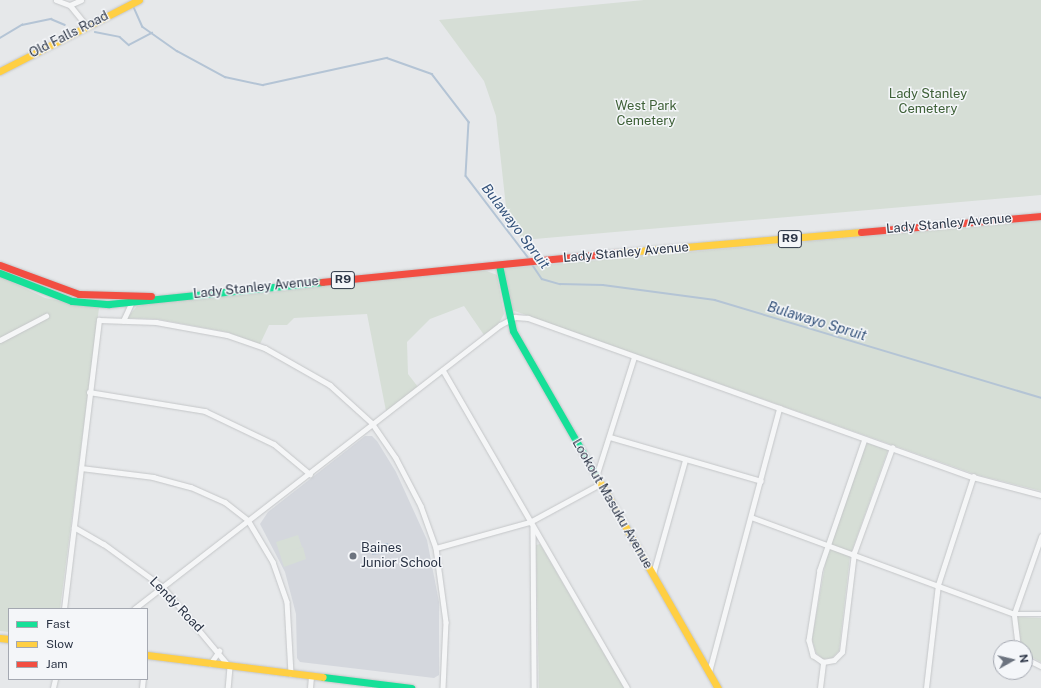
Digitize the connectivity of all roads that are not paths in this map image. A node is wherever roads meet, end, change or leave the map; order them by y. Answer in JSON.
{"nodes":[{"id":1,"x":56,"y":0,"type":"edge"},
{"id":2,"x":81,"y":0,"type":"edge"},
{"id":3,"x":139,"y":0,"type":"edge"},
{"id":4,"x":70,"y":5,"type":"junction"},
{"id":5,"x":87,"y":26,"type":"junction"},
{"id":6,"x":0,"y":71,"type":"edge"},
{"id":7,"x":1041,"y":216,"type":"edge"},
{"id":8,"x":0,"y":265,"type":"edge"},
{"id":9,"x":499,"y":265,"type":"junction"},
{"id":10,"x":0,"y":272,"type":"edge"},
{"id":11,"x":133,"y":300,"type":"junction"},
{"id":12,"x":46,"y":316,"type":"dead end"},
{"id":13,"x":508,"y":320,"type":"junction"},
{"id":14,"x":123,"y":321,"type":"junction"},
{"id":15,"x":0,"y":340,"type":"edge"},
{"id":16,"x":634,"y":357,"type":"junction"},
{"id":17,"x":444,"y":370,"type":"junction"},
{"id":18,"x":89,"y":392,"type":"junction"},
{"id":19,"x":779,"y":408,"type":"junction"},
{"id":20,"x":372,"y":423,"type":"junction"},
{"id":21,"x":610,"y":436,"type":"junction"},
{"id":22,"x":864,"y":439,"type":"junction"},
{"id":23,"x":892,"y":448,"type":"junction"},
{"id":24,"x":685,"y":460,"type":"junction"},
{"id":25,"x":81,"y":468,"type":"junction"},
{"id":26,"x":310,"y":474,"type":"junction"},
{"id":27,"x":973,"y":477,"type":"junction"},
{"id":28,"x":598,"y":481,"type":"junction"},
{"id":29,"x":761,"y":482,"type":"junction"},
{"id":30,"x":1041,"y":495,"type":"edge"},
{"id":31,"x":751,"y":517,"type":"junction"},
{"id":32,"x":248,"y":520,"type":"junction"},
{"id":33,"x":530,"y":522,"type":"junction"},
{"id":34,"x":74,"y":527,"type":"junction"},
{"id":35,"x":533,"y":527,"type":"junction"},
{"id":36,"x":1041,"y":537,"type":"edge"},
{"id":37,"x":826,"y":544,"type":"junction"},
{"id":38,"x":436,"y":548,"type":"junction"},
{"id":39,"x":854,"y":553,"type":"junction"},
{"id":40,"x":652,"y":575,"type":"junction"},
{"id":41,"x":938,"y":585,"type":"junction"},
{"id":42,"x":163,"y":587,"type":"junction"},
{"id":43,"x":64,"y":608,"type":"edge"},
{"id":44,"x":135,"y":608,"type":"edge"},
{"id":45,"x":1014,"y":614,"type":"junction"},
{"id":46,"x":1041,"y":614,"type":"edge"},
{"id":47,"x":1017,"y":640,"type":"edge"},
{"id":48,"x":219,"y":651,"type":"junction"},
{"id":49,"x":148,"y":655,"type":"edge"},
{"id":50,"x":823,"y":662,"type":"junction"},
{"id":51,"x":210,"y":664,"type":"junction"},
{"id":52,"x":230,"y":667,"type":"junction"},
{"id":53,"x":710,"y":672,"type":"junction"},
{"id":54,"x":290,"y":674,"type":"junction"},
{"id":55,"x":312,"y":676,"type":"junction"},
{"id":56,"x":391,"y":687,"type":"edge"},
{"id":57,"x":228,"y":688,"type":"edge"},
{"id":58,"x":310,"y":688,"type":"edge"},
{"id":59,"x":411,"y":688,"type":"edge"},
{"id":60,"x":443,"y":688,"type":"edge"},
{"id":61,"x":534,"y":688,"type":"edge"},
{"id":62,"x":627,"y":688,"type":"edge"},
{"id":63,"x":718,"y":688,"type":"edge"},
{"id":64,"x":820,"y":688,"type":"edge"},
{"id":65,"x":926,"y":688,"type":"edge"}],
"edges":[{"from":1,"to":4,"type":"street"},
{"from":2,"to":4,"type":"street"},
{"from":3,"to":5,"type":"main road","name":"Old Falls Road"},
{"from":4,"to":5,"type":"street"},
{"from":5,"to":6,"type":"main road","name":"Old Falls Road"},
{"from":7,"to":9,"type":"main road","name":"Lady Stanley Avenue","number":"R9"},
{"from":8,"to":11,"type":"main road","name":"Lady Stanley Avenue","number":"R9"},
{"from":9,"to":11,"type":"main road","name":"Lady Stanley Avenue","number":"R9"},
{"from":9,"to":13,"type":"main road","name":"Lookout Masuku Avenue"},
{"from":10,"to":11,"type":"main road","name":"Lady Stanley Avenue","number":"R9"},
{"from":11,"to":14,"type":"street"},
{"from":12,"to":15,"type":"street"},
{"from":13,"to":16,"type":"street"},
{"from":13,"to":17,"type":"street"},
{"from":13,"to":28,"type":"main road","name":"Lookout Masuku Avenue"},
{"from":14,"to":18,"type":"street"},
{"from":14,"to":20,"type":"street"},
{"from":16,"to":19,"type":"street"},
{"from":16,"to":21,"type":"street"},
{"from":17,"to":20,"type":"street"},
{"from":17,"to":33,"type":"street"},
{"from":18,"to":25,"type":"street"},
{"from":18,"to":26,"type":"street"},
{"from":19,"to":22,"type":"street"},
{"from":19,"to":29,"type":"street"},
{"from":20,"to":26,"type":"street"},
{"from":20,"to":38,"type":"street"},
{"from":21,"to":24,"type":"street"},
{"from":21,"to":28,"type":"street"},
{"from":22,"to":23,"type":"street"},
{"from":22,"to":37,"type":"street"},
{"from":23,"to":27,"type":"street"},
{"from":23,"to":39,"type":"street"},
{"from":24,"to":29,"type":"street"},
{"from":24,"to":40,"type":"street"},
{"from":25,"to":32,"type":"street"},
{"from":25,"to":34,"type":"street"},
{"from":26,"to":32,"type":"street"},
{"from":27,"to":30,"type":"street"},
{"from":27,"to":41,"type":"street"},
{"from":28,"to":33,"type":"street"},
{"from":28,"to":40,"type":"main road","name":"Lookout Masuku Avenue"},
{"from":29,"to":31,"type":"street"},
{"from":31,"to":37,"type":"street"},
{"from":31,"to":53,"type":"street"},
{"from":32,"to":42,"type":"street"},
{"from":32,"to":54,"type":"street"},
{"from":33,"to":35,"type":"street"},
{"from":33,"to":38,"type":"street"},
{"from":34,"to":42,"type":"street","name":"Lendy Road"},
{"from":34,"to":43,"type":"street"},
{"from":35,"to":61,"type":"street"},
{"from":35,"to":62,"type":"street"},
{"from":36,"to":45,"type":"street"},
{"from":37,"to":39,"type":"street"},
{"from":37,"to":50,"type":"street"},
{"from":38,"to":60,"type":"street"},
{"from":39,"to":41,"type":"street"},
{"from":39,"to":50,"type":"street"},
{"from":40,"to":53,"type":"main road","name":"Lookout Masuku Avenue"},
{"from":41,"to":45,"type":"street"},
{"from":41,"to":65,"type":"street"},
{"from":42,"to":44,"type":"street"},
{"from":42,"to":48,"type":"street","name":"Lendy Road"},
{"from":45,"to":46,"type":"street"},
{"from":45,"to":47,"type":"street"},
{"from":48,"to":51,"type":"street"},
{"from":48,"to":52,"type":"street","name":"Lendy Road"},
{"from":49,"to":51,"type":"main road"},
{"from":50,"to":64,"type":"street"},
{"from":51,"to":52,"type":"main road"},
{"from":52,"to":54,"type":"main road"},
{"from":52,"to":57,"type":"street"},
{"from":53,"to":63,"type":"main road","name":"Lookout Masuku Avenue"},
{"from":54,"to":55,"type":"main road"},
{"from":55,"to":56,"type":"main road"},
{"from":55,"to":58,"type":"street"},
{"from":56,"to":59,"type":"main road"}]}
